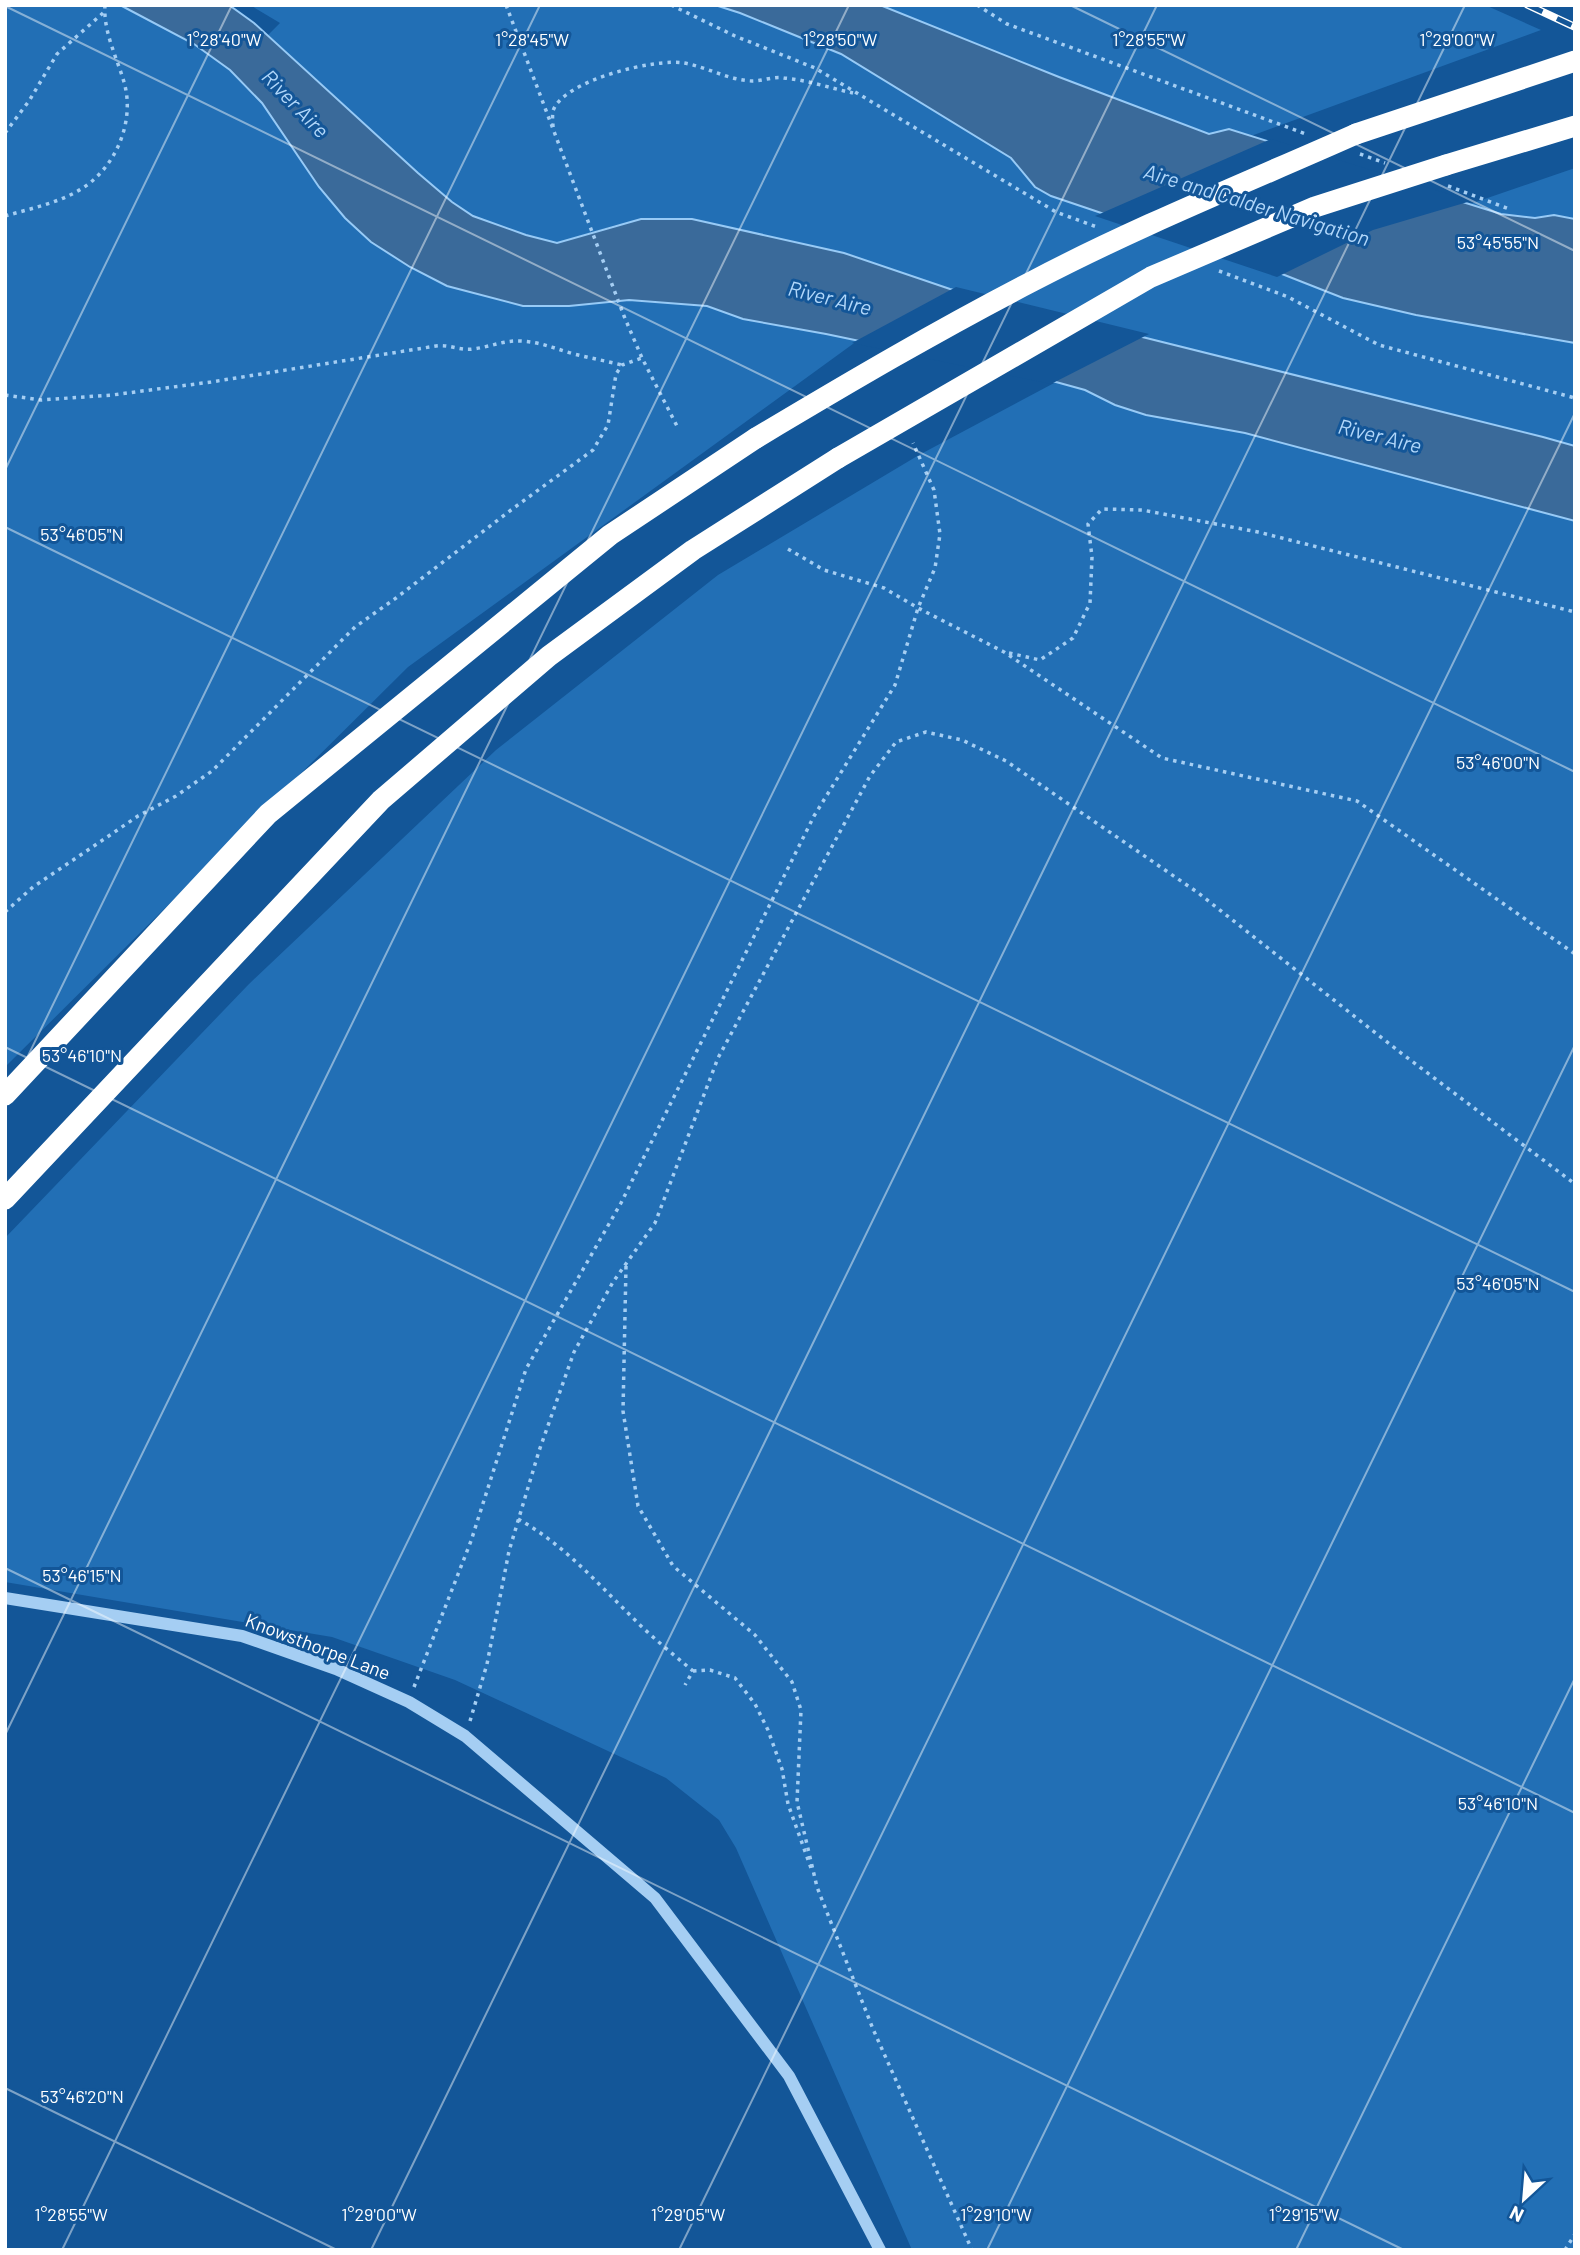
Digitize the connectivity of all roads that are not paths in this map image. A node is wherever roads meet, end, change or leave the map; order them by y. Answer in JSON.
{"nodes":[{"id":1,"x":1575,"y":61,"type":"edge"},
{"id":2,"x":1575,"y":127,"type":"edge"},
{"id":3,"x":1575,"y":140,"type":"edge"},
{"id":4,"x":1498,"y":148,"type":"junction"},
{"id":5,"x":5,"y":1095,"type":"edge"},
{"id":6,"x":5,"y":1199,"type":"edge"},
{"id":7,"x":5,"y":1598,"type":"edge"},
{"id":8,"x":880,"y":2250,"type":"edge"}],
"edges":[{"from":1,"to":5,"type":"highway","bridge":true},
{"from":2,"to":4,"type":"highway"},
{"from":3,"to":4,"type":"highway"},
{"from":4,"to":6,"type":"highway","bridge":true},
{"from":7,"to":8,"type":"street","name":"Knowsthorpe Lane"}]}
